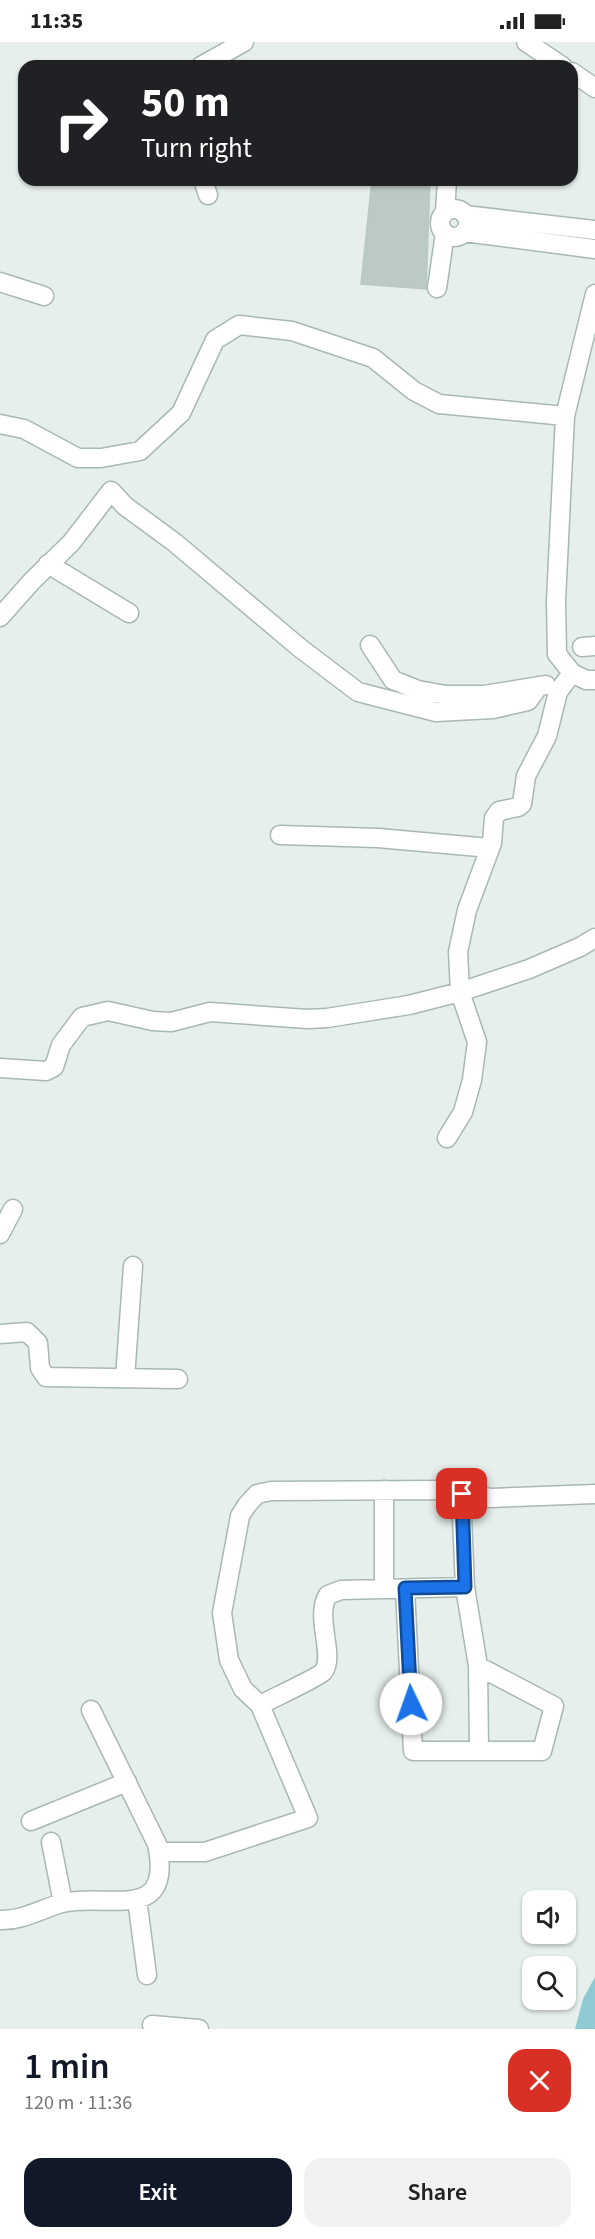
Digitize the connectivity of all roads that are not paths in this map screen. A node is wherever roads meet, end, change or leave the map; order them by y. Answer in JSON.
{"nodes":[{"id":1,"x":244,"y":42,"type":"edge"},
{"id":2,"x":526,"y":42,"type":"edge"},
{"id":3,"x":221,"y":60,"type":"edge"},
{"id":4,"x":553,"y":60,"type":"edge"},
{"id":5,"x":578,"y":76,"type":"edge"},
{"id":6,"x":595,"y":88,"type":"edge"},
{"id":7,"x":447,"y":186,"type":"edge"},
{"id":8,"x":445,"y":212,"type":"junction"},
{"id":9,"x":465,"y":224,"type":"junction"},
{"id":10,"x":595,"y":230,"type":"edge"},
{"id":11,"x":444,"y":233,"type":"junction"},
{"id":12,"x":570,"y":237,"type":"junction"},
{"id":13,"x":595,"y":249,"type":"edge"},
{"id":14,"x":0,"y":282,"type":"edge"},
{"id":15,"x":437,"y":288,"type":"dead end"},
{"id":16,"x":595,"y":294,"type":"edge"},
{"id":17,"x":44,"y":296,"type":"dead end"},
{"id":18,"x":566,"y":416,"type":"junction"},
{"id":19,"x":0,"y":424,"type":"edge"},
{"id":20,"x":48,"y":564,"type":"junction"},
{"id":21,"x":129,"y":613,"type":"dead end"},
{"id":22,"x":0,"y":616,"type":"edge"},
{"id":23,"x":370,"y":645,"type":"dead end"},
{"id":24,"x":569,"y":677,"type":"junction"},
{"id":25,"x":595,"y":680,"type":"edge"},
{"id":26,"x":539,"y":686,"type":"junction"},
{"id":27,"x":280,"y":835,"type":"dead end"},
{"id":28,"x":490,"y":849,"type":"junction"},
{"id":29,"x":595,"y":938,"type":"edge"},
{"id":30,"x":460,"y":992,"type":"junction"},
{"id":31,"x":0,"y":1068,"type":"edge"},
{"id":32,"x":447,"y":1138,"type":"dead end"},
{"id":33,"x":13,"y":1209,"type":"dead end"},
{"id":34,"x":0,"y":1234,"type":"edge"},
{"id":35,"x":133,"y":1266,"type":"dead end"},
{"id":36,"x":0,"y":1334,"type":"edge"},
{"id":37,"x":125,"y":1378,"type":"junction"},
{"id":38,"x":178,"y":1379,"type":"dead end"},
{"id":39,"x":384,"y":1490,"type":"junction"},
{"id":40,"x":462,"y":1494,"type":"junction"},
{"id":41,"x":595,"y":1494,"type":"edge"},
{"id":42,"x":465,"y":1587,"type":"junction"},
{"id":43,"x":405,"y":1588,"type":"junction"},
{"id":44,"x":384,"y":1589,"type":"junction"},
{"id":45,"x":478,"y":1666,"type":"junction"},
{"id":46,"x":260,"y":1705,"type":"junction"},
{"id":47,"x":91,"y":1710,"type":"dead end"},
{"id":48,"x":479,"y":1751,"type":"junction"},
{"id":49,"x":127,"y":1782,"type":"junction"},
{"id":50,"x":31,"y":1821,"type":"dead end"},
{"id":51,"x":51,"y":1842,"type":"dead end"},
{"id":52,"x":159,"y":1852,"type":"junction"},
{"id":53,"x":137,"y":1899,"type":"junction"},
{"id":54,"x":63,"y":1903,"type":"junction"},
{"id":55,"x":0,"y":1920,"type":"edge"},
{"id":56,"x":147,"y":1975,"type":"dead end"},
{"id":57,"x":152,"y":2025,"type":"dead end"},
{"id":58,"x":199,"y":2029,"type":"edge"}],
"edges":[{"from":1,"to":3,"type":"street"},
{"from":2,"to":4,"type":"street"},
{"from":5,"to":6,"type":"street"},
{"from":7,"to":8,"type":"street"},
{"from":8,"to":9,"type":"street"},
{"from":8,"to":11,"type":"street"},
{"from":9,"to":11,"type":"street"},
{"from":9,"to":12,"type":"street"},
{"from":10,"to":12,"type":"street"},
{"from":11,"to":15,"type":"street"},
{"from":12,"to":13,"type":"street"},
{"from":14,"to":17,"type":"street"},
{"from":16,"to":18,"type":"street"},
{"from":18,"to":19,"type":"street"},
{"from":18,"to":24,"type":"street"},
{"from":20,"to":21,"type":"street"},
{"from":20,"to":22,"type":"street"},
{"from":20,"to":26,"type":"street"},
{"from":23,"to":26,"type":"street"},
{"from":24,"to":25,"type":"street"},
{"from":24,"to":26,"type":"street"},
{"from":24,"to":28,"type":"street"},
{"from":27,"to":28,"type":"street"},
{"from":28,"to":30,"type":"street"},
{"from":29,"to":30,"type":"street"},
{"from":30,"to":31,"type":"street"},
{"from":30,"to":32,"type":"street"},
{"from":33,"to":34,"type":"street"},
{"from":35,"to":37,"type":"street"},
{"from":36,"to":37,"type":"street"},
{"from":37,"to":38,"type":"street"},
{"from":39,"to":40,"type":"street"},
{"from":39,"to":44,"type":"street"},
{"from":39,"to":46,"type":"street"},
{"from":40,"to":41,"type":"street"},
{"from":40,"to":42,"type":"street"},
{"from":42,"to":43,"type":"street"},
{"from":42,"to":45,"type":"street"},
{"from":43,"to":44,"type":"street"},
{"from":43,"to":48,"type":"street"},
{"from":44,"to":46,"type":"street"},
{"from":45,"to":48,"type":"street"},
{"from":45,"to":48,"type":"street"},
{"from":46,"to":52,"type":"street"},
{"from":47,"to":49,"type":"street"},
{"from":49,"to":50,"type":"street"},
{"from":49,"to":52,"type":"street"},
{"from":51,"to":54,"type":"street"},
{"from":52,"to":53,"type":"street"},
{"from":53,"to":54,"type":"street"},
{"from":53,"to":56,"type":"street"},
{"from":54,"to":55,"type":"street"},
{"from":57,"to":58,"type":"street"}]}
